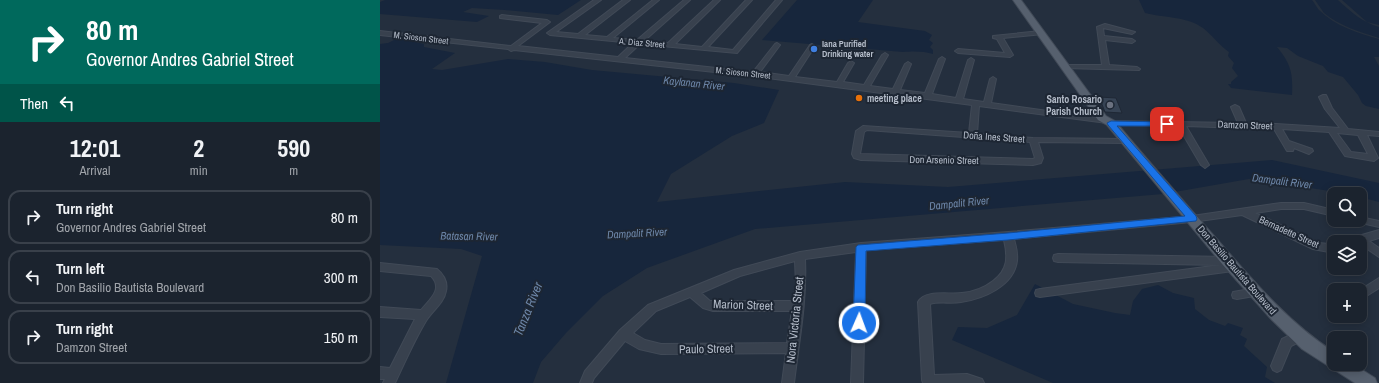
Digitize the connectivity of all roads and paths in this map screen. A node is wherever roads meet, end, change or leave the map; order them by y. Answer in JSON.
{"nodes":[{"id":1,"x":598,"y":0,"type":"edge"},
{"id":2,"x":626,"y":0,"type":"edge"},
{"id":3,"x":656,"y":0,"type":"edge"},
{"id":4,"x":687,"y":0,"type":"edge"},
{"id":5,"x":718,"y":0,"type":"edge"},
{"id":6,"x":749,"y":0,"type":"edge"},
{"id":7,"x":779,"y":0,"type":"edge"},
{"id":8,"x":1017,"y":0,"type":"edge"},
{"id":9,"x":502,"y":17,"type":"dead end"},
{"id":10,"x":1132,"y":32,"type":"dead end"},
{"id":11,"x":1041,"y":33,"type":"junction"},
{"id":12,"x":382,"y":35,"type":"edge"},
{"id":13,"x":578,"y":36,"type":"junction"},
{"id":14,"x":1102,"y":38,"type":"junction"},
{"id":15,"x":608,"y":39,"type":"junction"},
{"id":16,"x":1132,"y":41,"type":"dead end"},
{"id":17,"x":637,"y":44,"type":"junction"},
{"id":18,"x":670,"y":45,"type":"junction"},
{"id":19,"x":777,"y":45,"type":"dead end"},
{"id":20,"x":812,"y":46,"type":"dead end"},
{"id":21,"x":704,"y":48,"type":"junction"},
{"id":22,"x":511,"y":49,"type":"junction"},
{"id":23,"x":958,"y":51,"type":"dead end"},
{"id":24,"x":885,"y":55,"type":"dead end"},
{"id":25,"x":942,"y":59,"type":"dead end"},
{"id":26,"x":620,"y":60,"type":"junction"},
{"id":27,"x":971,"y":60,"type":"dead end"},
{"id":28,"x":851,"y":63,"type":"dead end"},
{"id":29,"x":908,"y":64,"type":"dead end"},
{"id":30,"x":1066,"y":67,"type":"junction"},
{"id":31,"x":1106,"y":67,"type":"junction"},
{"id":32,"x":1137,"y":69,"type":"dead end"},
{"id":33,"x":755,"y":74,"type":"junction"},
{"id":34,"x":791,"y":78,"type":"junction"},
{"id":35,"x":993,"y":79,"type":"dead end"},
{"id":36,"x":839,"y":84,"type":"junction"},
{"id":37,"x":866,"y":87,"type":"junction"},
{"id":38,"x":896,"y":90,"type":"junction"},
{"id":39,"x":928,"y":96,"type":"junction"},
{"id":40,"x":1323,"y":97,"type":"dead end"},
{"id":41,"x":960,"y":101,"type":"junction"},
{"id":42,"x":976,"y":103,"type":"junction"},
{"id":43,"x":987,"y":105,"type":"junction"},
{"id":44,"x":1235,"y":107,"type":"dead end"},
{"id":45,"x":1108,"y":122,"type":"junction"},
{"id":46,"x":1181,"y":124,"type":"junction"},
{"id":47,"x":1243,"y":125,"type":"junction"},
{"id":48,"x":1276,"y":126,"type":"junction"},
{"id":49,"x":862,"y":129,"type":"joint"},
{"id":50,"x":1331,"y":130,"type":"junction"},
{"id":51,"x":1346,"y":131,"type":"junction"},
{"id":52,"x":1361,"y":132,"type":"junction"},
{"id":53,"x":1379,"y":134,"type":"edge"},
{"id":54,"x":973,"y":136,"type":"junction"},
{"id":55,"x":1034,"y":140,"type":"junction"},
{"id":56,"x":1126,"y":140,"type":"junction"},
{"id":57,"x":1285,"y":142,"type":"junction"},
{"id":58,"x":1290,"y":149,"type":"dead end"},
{"id":59,"x":1309,"y":151,"type":"dead end"},
{"id":60,"x":1205,"y":165,"type":"dead end"},
{"id":61,"x":1327,"y":211,"type":"edge"},
{"id":62,"x":1244,"y":212,"type":"junction"},
{"id":63,"x":1192,"y":219,"type":"junction"},
{"id":64,"x":1367,"y":221,"type":"edge"},
{"id":65,"x":1379,"y":224,"type":"edge"},
{"id":66,"x":1379,"y":234,"type":"edge"},
{"id":67,"x":1008,"y":236,"type":"junction"},
{"id":68,"x":1367,"y":238,"type":"edge"},
{"id":69,"x":1367,"y":246,"type":"edge"},
{"id":70,"x":861,"y":247,"type":"junction"},
{"id":71,"x":1327,"y":248,"type":"edge"},
{"id":72,"x":1379,"y":253,"type":"edge"},
{"id":73,"x":800,"y":256,"type":"junction"},
{"id":74,"x":1058,"y":258,"type":"dead end"},
{"id":75,"x":1231,"y":264,"type":"junction"},
{"id":76,"x":380,"y":267,"type":"edge"},
{"id":77,"x":1379,"y":282,"type":"edge"},
{"id":78,"x":691,"y":291,"type":"junction"},
{"id":79,"x":1367,"y":291,"type":"edge"},
{"id":80,"x":1256,"y":292,"type":"junction"},
{"id":81,"x":1040,"y":293,"type":"dead end"},
{"id":82,"x":1237,"y":295,"type":"dead end"},
{"id":83,"x":799,"y":306,"type":"junction"},
{"id":84,"x":380,"y":312,"type":"edge"},
{"id":85,"x":423,"y":315,"type":"junction"},
{"id":86,"x":624,"y":334,"type":"junction"},
{"id":87,"x":1299,"y":336,"type":"junction"},
{"id":88,"x":792,"y":348,"type":"junction"},
{"id":89,"x":1327,"y":356,"type":"edge"},
{"id":90,"x":1277,"y":366,"type":"dead end"},
{"id":91,"x":1350,"y":371,"type":"edge"},
{"id":92,"x":380,"y":373,"type":"edge"},
{"id":93,"x":391,"y":379,"type":"edge"},
{"id":94,"x":586,"y":383,"type":"edge"},
{"id":95,"x":788,"y":383,"type":"edge"},
{"id":96,"x":857,"y":383,"type":"edge"},
{"id":97,"x":978,"y":383,"type":"edge"},
{"id":98,"x":1369,"y":383,"type":"edge"}],
"edges":[{"from":1,"to":13,"type":"street","name":"A. Diaz Street"},
{"from":2,"to":13,"type":"street"},
{"from":3,"to":15,"type":"street"},
{"from":4,"to":17,"type":"street"},
{"from":5,"to":18,"type":"street"},
{"from":6,"to":21,"type":"street"},
{"from":7,"to":21,"type":"street","name":"A. Diaz Street"},
{"from":8,"to":11,"type":"main road","name":"Don Basilio Bautista Boulevard"},
{"from":9,"to":22,"type":"street"},
{"from":10,"to":14,"type":"street"},
{"from":11,"to":23,"type":"street"},
{"from":11,"to":30,"type":"main road","name":"Don Basilio Bautista Boulevard"},
{"from":12,"to":22,"type":"street","name":"M. Sioson Street"},
{"from":13,"to":15,"type":"street","name":"A. Diaz Street"},
{"from":14,"to":16,"type":"street"},
{"from":14,"to":31,"type":"street"},
{"from":15,"to":17,"type":"street","name":"A. Diaz Street"},
{"from":17,"to":18,"type":"street","name":"A. Diaz Street"},
{"from":17,"to":26,"type":"street"},
{"from":18,"to":21,"type":"street","name":"A. Diaz Street"},
{"from":19,"to":33,"type":"street"},
{"from":20,"to":34,"type":"street"},
{"from":22,"to":26,"type":"street","name":"M. Sioson Street"},
{"from":24,"to":37,"type":"street"},
{"from":25,"to":39,"type":"street"},
{"from":26,"to":33,"type":"street","name":"M. Sioson Street"},
{"from":27,"to":41,"type":"street"},
{"from":28,"to":36,"type":"street"},
{"from":29,"to":38,"type":"street"},
{"from":30,"to":31,"type":"street"},
{"from":30,"to":45,"type":"main road","name":"Don Basilio Bautista Boulevard"},
{"from":31,"to":32,"type":"street"},
{"from":33,"to":34,"type":"street","name":"M. Sioson Street"},
{"from":34,"to":36,"type":"street","name":"M. Sioson Street"},
{"from":35,"to":43,"type":"street"},
{"from":36,"to":37,"type":"street","name":"M. Sioson Street"},
{"from":37,"to":38,"type":"street","name":"M. Sioson Street"},
{"from":38,"to":39,"type":"street","name":"M. Sioson Street"},
{"from":39,"to":41,"type":"street","name":"M. Sioson Street"},
{"from":40,"to":51,"type":"street"},
{"from":41,"to":42,"type":"street","name":"M. Sioson Street"},
{"from":42,"to":43,"type":"street","name":"M. Sioson Street"},
{"from":42,"to":54,"type":"street"},
{"from":43,"to":45,"type":"street","name":"M. Sioson Street"},
{"from":44,"to":47,"type":"street"},
{"from":45,"to":46,"type":"street","name":"Damzon Street"},
{"from":45,"to":56,"type":"main road","name":"Don Basilio Bautista Boulevard"},
{"from":46,"to":47,"type":"street","name":"Damzon Street"},
{"from":46,"to":60,"type":"street"},
{"from":47,"to":48,"type":"street","name":"Damzon Street"},
{"from":48,"to":50,"type":"street","name":"Damzon Street"},
{"from":48,"to":57,"type":"street"},
{"from":49,"to":54,"type":"street","name":"Doña Ines Street"},
{"from":49,"to":55,"type":"street","name":"Don Arsenio Street"},
{"from":50,"to":51,"type":"street","name":"Damzon Street"},
{"from":50,"to":52,"type":"street"},
{"from":51,"to":52,"type":"street","name":"Damzon Street"},
{"from":52,"to":53,"type":"street","name":"Damzon Street"},
{"from":54,"to":55,"type":"street","name":"Doña Ines Street"},
{"from":55,"to":56,"type":"street","name":"Doña Ines Street"},
{"from":56,"to":63,"type":"main road","name":"Don Basilio Bautista Boulevard"},
{"from":57,"to":58,"type":"street"},
{"from":57,"to":59,"type":"street"},
{"from":61,"to":62,"type":"street"},
{"from":62,"to":63,"type":"street"},
{"from":62,"to":71,"type":"street","name":"Bernadette Street"},
{"from":63,"to":67,"type":"street"},
{"from":63,"to":75,"type":"main road","name":"Don Basilio Bautista Boulevard"},
{"from":64,"to":65,"type":"street"},
{"from":66,"to":68,"type":"street"},
{"from":67,"to":70,"type":"street"},
{"from":67,"to":97,"type":"street"},
{"from":69,"to":72,"type":"street"},
{"from":70,"to":73,"type":"street"},
{"from":70,"to":96,"type":"street"},
{"from":73,"to":78,"type":"street"},
{"from":73,"to":83,"type":"street","name":"Nora Victoria Street"},
{"from":74,"to":75,"type":"street"},
{"from":75,"to":80,"type":"main road","name":"Don Basilio Bautista Boulevard"},
{"from":75,"to":81,"type":"street"},
{"from":76,"to":85,"type":"street"},
{"from":77,"to":79,"type":"street"},
{"from":78,"to":83,"type":"street","name":"Marion Street"},
{"from":78,"to":86,"type":"street"},
{"from":80,"to":82,"type":"street"},
{"from":80,"to":87,"type":"main road","name":"Don Basilio Bautista Boulevard"},
{"from":83,"to":88,"type":"street","name":"Nora Victoria Street"},
{"from":84,"to":85,"type":"street"},
{"from":85,"to":93,"type":"street"},
{"from":86,"to":88,"type":"street","name":"Paulo Street"},
{"from":86,"to":94,"type":"street"},
{"from":87,"to":89,"type":"main road","name":"Don Basilio Bautista Boulevard"},
{"from":87,"to":90,"type":"street"},
{"from":88,"to":95,"type":"street","name":"Nora Victoria Street"},
{"from":91,"to":98,"type":"main road"},
{"from":92,"to":93,"type":"street"}]}
